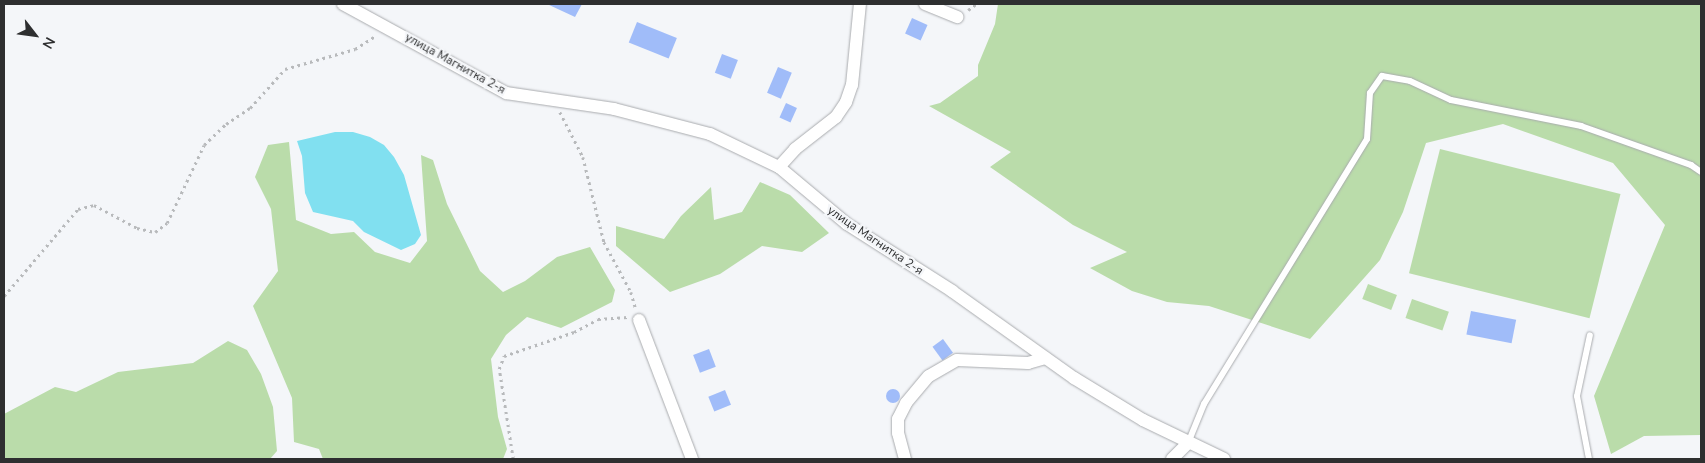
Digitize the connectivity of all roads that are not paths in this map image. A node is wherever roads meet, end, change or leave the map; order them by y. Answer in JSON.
{"nodes":[{"id":1,"x":343,"y":4,"type":"edge"},
{"id":2,"x":860,"y":4,"type":"edge"},
{"id":3,"x":925,"y":4,"type":"edge"},
{"id":4,"x":958,"y":17,"type":"dead end"},
{"id":5,"x":780,"y":167,"type":"junction"},
{"id":6,"x":1701,"y":172,"type":"edge"},
{"id":7,"x":639,"y":320,"type":"road end"},
{"id":8,"x":1590,"y":335,"type":"dead end"},
{"id":9,"x":1045,"y":358,"type":"junction"},
{"id":10,"x":1188,"y":443,"type":"junction"},
{"id":11,"x":692,"y":459,"type":"edge"},
{"id":12,"x":905,"y":459,"type":"edge"},
{"id":13,"x":1172,"y":459,"type":"edge"},
{"id":14,"x":1224,"y":459,"type":"edge"},
{"id":15,"x":1589,"y":459,"type":"edge"}],
"edges":[{"from":1,"to":5,"type":"street","name":"улица Магнитка 2-я"},
{"from":2,"to":5,"type":"street"},
{"from":3,"to":4,"type":"street"},
{"from":5,"to":9,"type":"street","name":"улица Магнитка 2-я"},
{"from":6,"to":10,"type":"lane"},
{"from":7,"to":11,"type":"street"},
{"from":8,"to":15,"type":"lane"},
{"from":9,"to":10,"type":"street","name":"улица Магнитка 2-я"},
{"from":9,"to":12,"type":"street"},
{"from":10,"to":13,"type":"street"},
{"from":10,"to":14,"type":"street","name":"улица Магнитка 2-я"}]}
